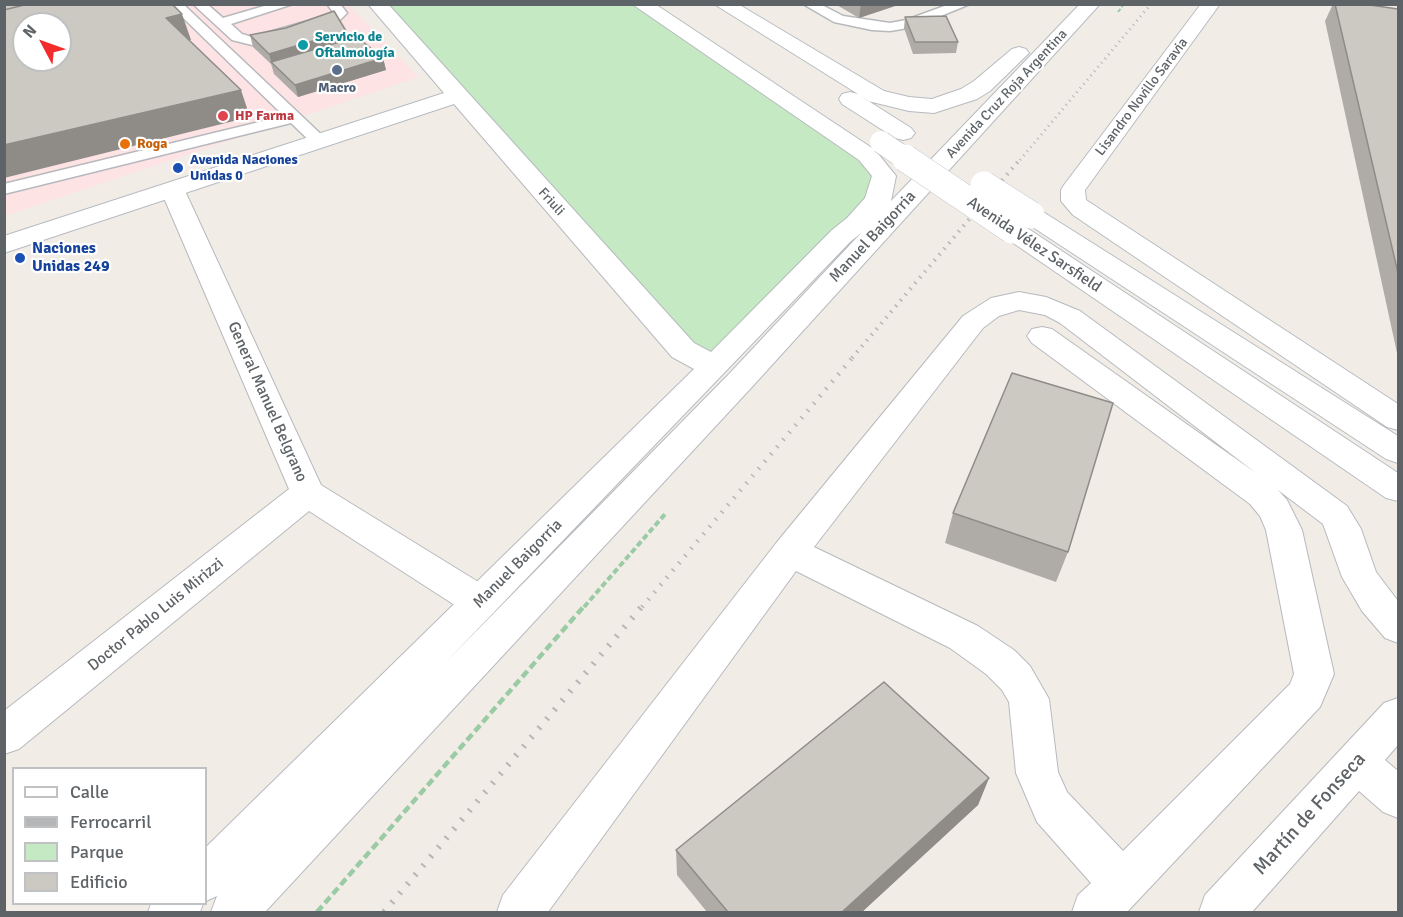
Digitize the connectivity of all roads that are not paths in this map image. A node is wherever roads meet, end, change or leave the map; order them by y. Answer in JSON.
{"nodes":[{"id":1,"x":176,"y":4,"type":"edge"},
{"id":2,"x":199,"y":4,"type":"edge"},
{"id":3,"x":287,"y":4,"type":"edge"},
{"id":4,"x":333,"y":4,"type":"edge"},
{"id":5,"x":377,"y":4,"type":"edge"},
{"id":6,"x":641,"y":4,"type":"edge"},
{"id":7,"x":668,"y":4,"type":"edge"},
{"id":8,"x":702,"y":4,"type":"edge"},
{"id":9,"x":723,"y":4,"type":"edge"},
{"id":10,"x":809,"y":4,"type":"edge"},
{"id":11,"x":964,"y":4,"type":"edge"},
{"id":12,"x":1075,"y":4,"type":"edge"},
{"id":13,"x":1091,"y":4,"type":"edge"},
{"id":14,"x":1211,"y":4,"type":"edge"},
{"id":15,"x":221,"y":23,"type":"junction"},
{"id":16,"x":457,"y":96,"type":"junction"},
{"id":17,"x":294,"y":118,"type":"junction"},
{"id":18,"x":892,"y":138,"type":"junction"},
{"id":19,"x":320,"y":142,"type":"junction"},
{"id":20,"x":922,"y":183,"type":"junction"},
{"id":21,"x":4,"y":189,"type":"edge"},
{"id":22,"x":173,"y":191,"type":"junction"},
{"id":23,"x":1021,"y":223,"type":"junction"},
{"id":24,"x":841,"y":236,"type":"junction"},
{"id":25,"x":4,"y":245,"type":"edge"},
{"id":26,"x":1042,"y":336,"type":"dead end"},
{"id":27,"x":727,"y":374,"type":"junction"},
{"id":28,"x":1398,"y":419,"type":"edge"},
{"id":29,"x":1398,"y":451,"type":"edge"},
{"id":30,"x":1398,"y":489,"type":"edge"},
{"id":31,"x":308,"y":493,"type":"junction"},
{"id":32,"x":790,"y":552,"type":"junction"},
{"id":33,"x":480,"y":602,"type":"junction"},
{"id":34,"x":1398,"y":627,"type":"edge"},
{"id":35,"x":1398,"y":716,"type":"edge"},
{"id":36,"x":4,"y":736,"type":"edge"},
{"id":37,"x":1357,"y":762,"type":"junction"},
{"id":38,"x":1398,"y":798,"type":"edge"},
{"id":39,"x":207,"y":877,"type":"edge"},
{"id":40,"x":1122,"y":884,"type":"junction"},
{"id":41,"x":234,"y":912,"type":"edge"},
{"id":42,"x":519,"y":912,"type":"edge"},
{"id":43,"x":1095,"y":912,"type":"edge"},
{"id":44,"x":1222,"y":912,"type":"edge"}],
"edges":[{"from":1,"to":17,"type":"lane"},
{"from":2,"to":15,"type":"lane"},
{"from":3,"to":15,"type":"lane"},
{"from":4,"to":15,"type":"lane"},
{"from":5,"to":16,"type":"main road","name":"Friuli"},
{"from":6,"to":24,"type":"main road"},
{"from":7,"to":18,"type":"main road","name":"Avenida Vélez Sarsfield"},
{"from":8,"to":18,"type":"main road","name":"Avenida Vélez Sarsfield"},
{"from":9,"to":12,"type":"main road"},
{"from":10,"to":11,"type":"lane"},
{"from":13,"to":20,"type":"main road","name":"Avenida Cruz Roja Argentina"},
{"from":14,"to":28,"type":"main road","name":"Lisandro Novillo Saravia"},
{"from":16,"to":19,"type":"main road"},
{"from":16,"to":27,"type":"main road","name":"Friuli"},
{"from":17,"to":19,"type":"lane"},
{"from":17,"to":21,"type":"lane"},
{"from":18,"to":23,"type":"main road","name":"Avenida Vélez Sarsfield","bridge":true},
{"from":19,"to":22,"type":"main road"},
{"from":20,"to":24,"type":"main road","name":"Manuel Baigorria"},
{"from":20,"to":27,"type":"main road","name":"Manuel Baigorria"},
{"from":22,"to":25,"type":"main road"},
{"from":22,"to":31,"type":"main road","name":"General Manuel Belgrano"},
{"from":23,"to":29,"type":"main road","name":"Avenida Vélez Sarsfield"},
{"from":23,"to":30,"type":"main road","name":"Avenida Vélez Sarsfield"},
{"from":24,"to":27,"type":"main road","name":"Manuel Baigorria"},
{"from":26,"to":40,"type":"main road"},
{"from":27,"to":33,"type":"main road","name":"Manuel Baigorria"},
{"from":27,"to":41,"type":"main road","name":"Manuel Baigorria"},
{"from":31,"to":33,"type":"main road","name":"General Manuel Belgrano"},
{"from":31,"to":36,"type":"main road","name":"Doctor Pablo Luis Mirizzi"},
{"from":32,"to":34,"type":"main road"},
{"from":32,"to":40,"type":"main road"},
{"from":32,"to":42,"type":"main road"},
{"from":33,"to":39,"type":"main road","name":"Manuel Baigorria"},
{"from":35,"to":37,"type":"main road","name":"Martín de Fonseca"},
{"from":37,"to":38,"type":"main road"},
{"from":37,"to":44,"type":"main road","name":"Martín de Fonseca"},
{"from":40,"to":43,"type":"main road"}]}
